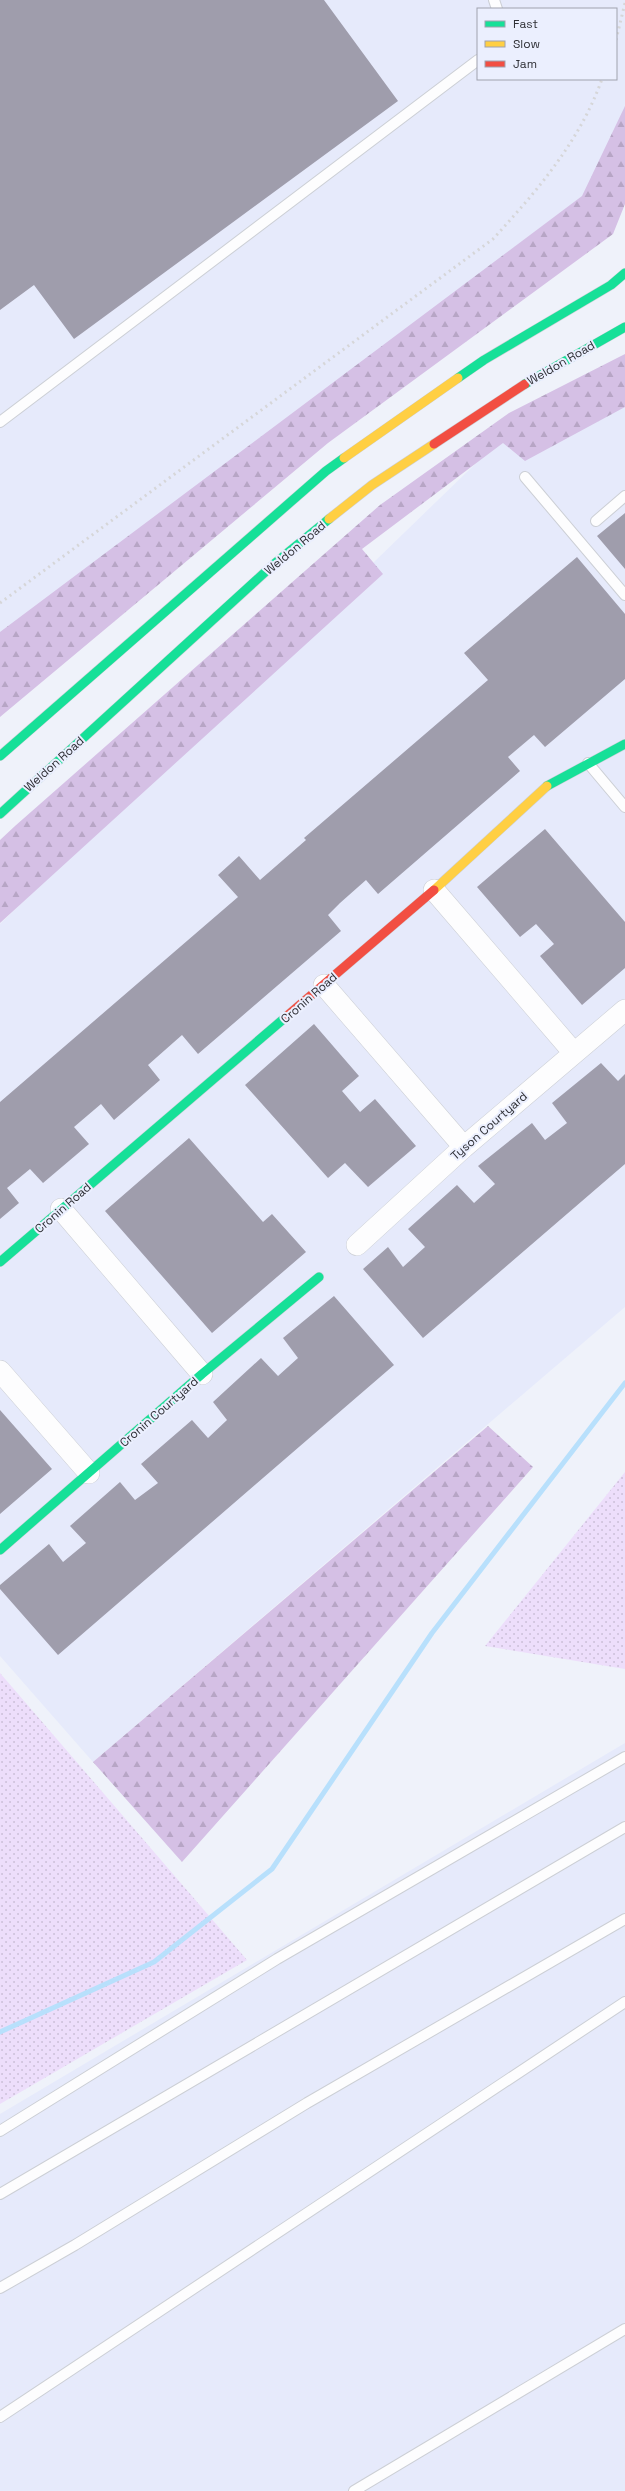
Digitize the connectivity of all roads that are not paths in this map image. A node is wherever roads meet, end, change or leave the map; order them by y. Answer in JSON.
{"nodes":[{"id":1,"x":477,"y":61,"type":"edge"},
{"id":2,"x":625,"y":273,"type":"edge"},
{"id":3,"x":625,"y":327,"type":"edge"},
{"id":4,"x":0,"y":422,"type":"edge"},
{"id":5,"x":526,"y":477,"type":"dead end"},
{"id":6,"x":625,"y":496,"type":"edge"},
{"id":7,"x":596,"y":521,"type":"dead end"},
{"id":8,"x":625,"y":595,"type":"edge"},
{"id":9,"x":625,"y":744,"type":"edge"},
{"id":10,"x":0,"y":756,"type":"edge"},
{"id":11,"x":588,"y":763,"type":"junction"},
{"id":12,"x":625,"y":807,"type":"edge"},
{"id":13,"x":0,"y":814,"type":"edge"},
{"id":14,"x":434,"y":890,"type":"junction"},
{"id":15,"x":324,"y":985,"type":"junction"},
{"id":16,"x":625,"y":1010,"type":"edge"},
{"id":17,"x":574,"y":1053,"type":"junction"},
{"id":18,"x":464,"y":1147,"type":"junction"},
{"id":19,"x":62,"y":1209,"type":"junction"},
{"id":20,"x":357,"y":1245,"type":"dead end"},
{"id":21,"x":0,"y":1262,"type":"edge"},
{"id":22,"x":319,"y":1276,"type":"dead end"},
{"id":23,"x":0,"y":1371,"type":"edge"},
{"id":24,"x":202,"y":1374,"type":"junction"},
{"id":25,"x":88,"y":1473,"type":"junction"},
{"id":26,"x":0,"y":1550,"type":"edge"},
{"id":27,"x":625,"y":1757,"type":"edge"},
{"id":28,"x":625,"y":1827,"type":"edge"},
{"id":29,"x":625,"y":1919,"type":"edge"},
{"id":30,"x":625,"y":2002,"type":"edge"},
{"id":31,"x":0,"y":2131,"type":"edge"},
{"id":32,"x":0,"y":2194,"type":"edge"},
{"id":33,"x":0,"y":2288,"type":"edge"},
{"id":34,"x":625,"y":2329,"type":"edge"},
{"id":35,"x":0,"y":2417,"type":"edge"},
{"id":36,"x":354,"y":2491,"type":"edge"}],
"edges":[{"from":1,"to":4,"type":"lane"},
{"from":2,"to":10,"type":"main road"},
{"from":3,"to":13,"type":"main road","name":"Weldon Road"},
{"from":5,"to":8,"type":"lane"},
{"from":6,"to":7,"type":"lane"},
{"from":9,"to":11,"type":"main road","name":"Cronin Road"},
{"from":11,"to":12,"type":"lane"},
{"from":11,"to":14,"type":"main road","name":"Cronin Road"},
{"from":14,"to":15,"type":"main road","name":"Cronin Road"},
{"from":14,"to":17,"type":"street"},
{"from":15,"to":18,"type":"street"},
{"from":15,"to":19,"type":"main road","name":"Cronin Road"},
{"from":16,"to":17,"type":"street","name":"Tyson Courtyard"},
{"from":17,"to":18,"type":"street","name":"Tyson Courtyard"},
{"from":18,"to":20,"type":"street","name":"Tyson Courtyard"},
{"from":19,"to":21,"type":"main road","name":"Cronin Road"},
{"from":19,"to":24,"type":"street"},
{"from":22,"to":24,"type":"main road","name":"Cronin Courtyard"},
{"from":23,"to":25,"type":"street"},
{"from":24,"to":25,"type":"main road","name":"Cronin Courtyard"},
{"from":25,"to":26,"type":"main road","name":"Cronin Courtyard"},
{"from":27,"to":31,"type":"lane"},
{"from":28,"to":32,"type":"lane"},
{"from":29,"to":33,"type":"lane"},
{"from":30,"to":35,"type":"lane"},
{"from":34,"to":36,"type":"lane"}]}
